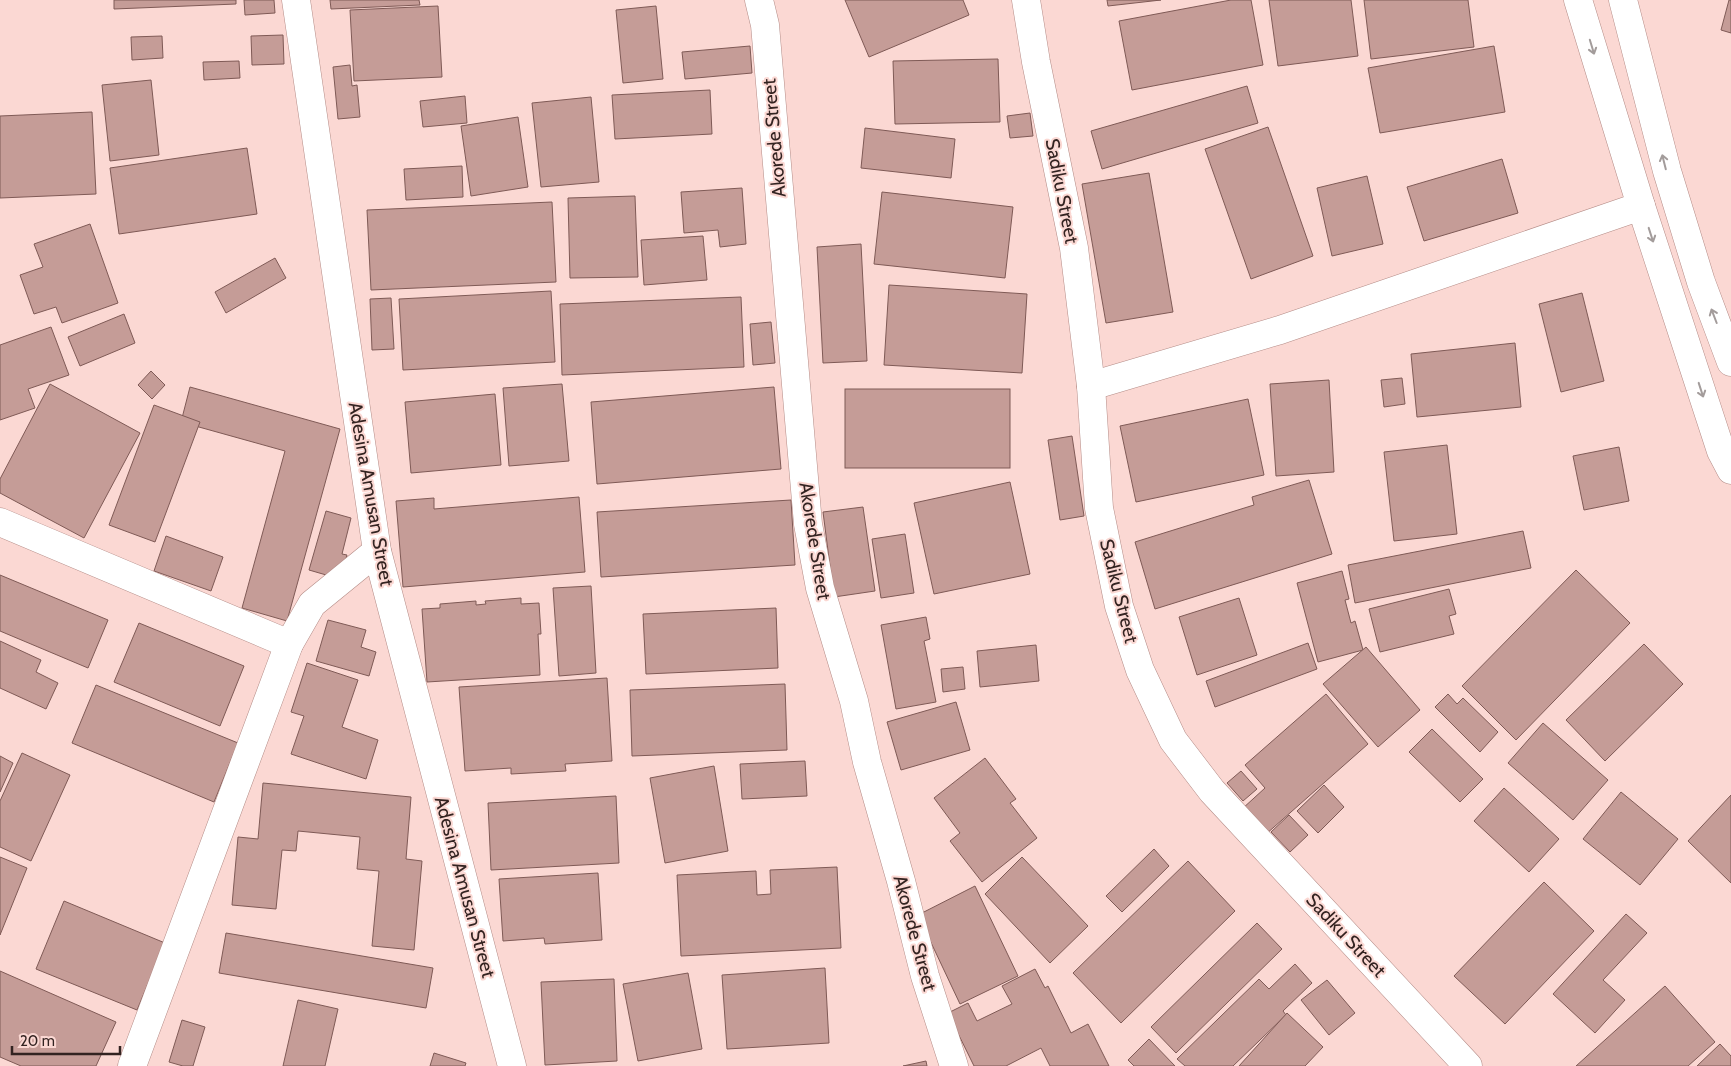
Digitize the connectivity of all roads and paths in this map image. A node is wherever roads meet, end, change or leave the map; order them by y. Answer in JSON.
{"nodes":[{"id":1,"x":296,"y":0,"type":"edge"},
{"id":2,"x":759,"y":0,"type":"edge"},
{"id":3,"x":1026,"y":0,"type":"edge"},
{"id":4,"x":1578,"y":0,"type":"edge"},
{"id":5,"x":1623,"y":0,"type":"edge"},
{"id":6,"x":1641,"y":206,"type":"junction"},
{"id":7,"x":1731,"y":362,"type":"edge"},
{"id":8,"x":1091,"y":386,"type":"junction"},
{"id":9,"x":1731,"y":470,"type":"edge"},
{"id":10,"x":0,"y":522,"type":"edge"},
{"id":11,"x":377,"y":551,"type":"junction"},
{"id":12,"x":289,"y":644,"type":"junction"},
{"id":13,"x":132,"y":1066,"type":"edge"},
{"id":14,"x":512,"y":1066,"type":"edge"},
{"id":15,"x":954,"y":1066,"type":"edge"},
{"id":16,"x":1468,"y":1066,"type":"edge"}],
"edges":[{"from":1,"to":11,"type":"street","name":"Adesina Amusan Street"},
{"from":2,"to":15,"type":"street","name":"Akorede Street"},
{"from":3,"to":8,"type":"street","name":"Sadiku Street"},
{"from":4,"to":6,"type":"street","one_way":true},
{"from":7,"to":5,"type":"street","one_way":true},
{"from":6,"to":8,"type":"street"},
{"from":6,"to":9,"type":"street","one_way":true},
{"from":8,"to":16,"type":"street","name":"Sadiku Street"},
{"from":10,"to":12,"type":"street"},
{"from":11,"to":12,"type":"street"},
{"from":11,"to":14,"type":"street","name":"Adesina Amusan Street"},
{"from":12,"to":13,"type":"street"}]}
